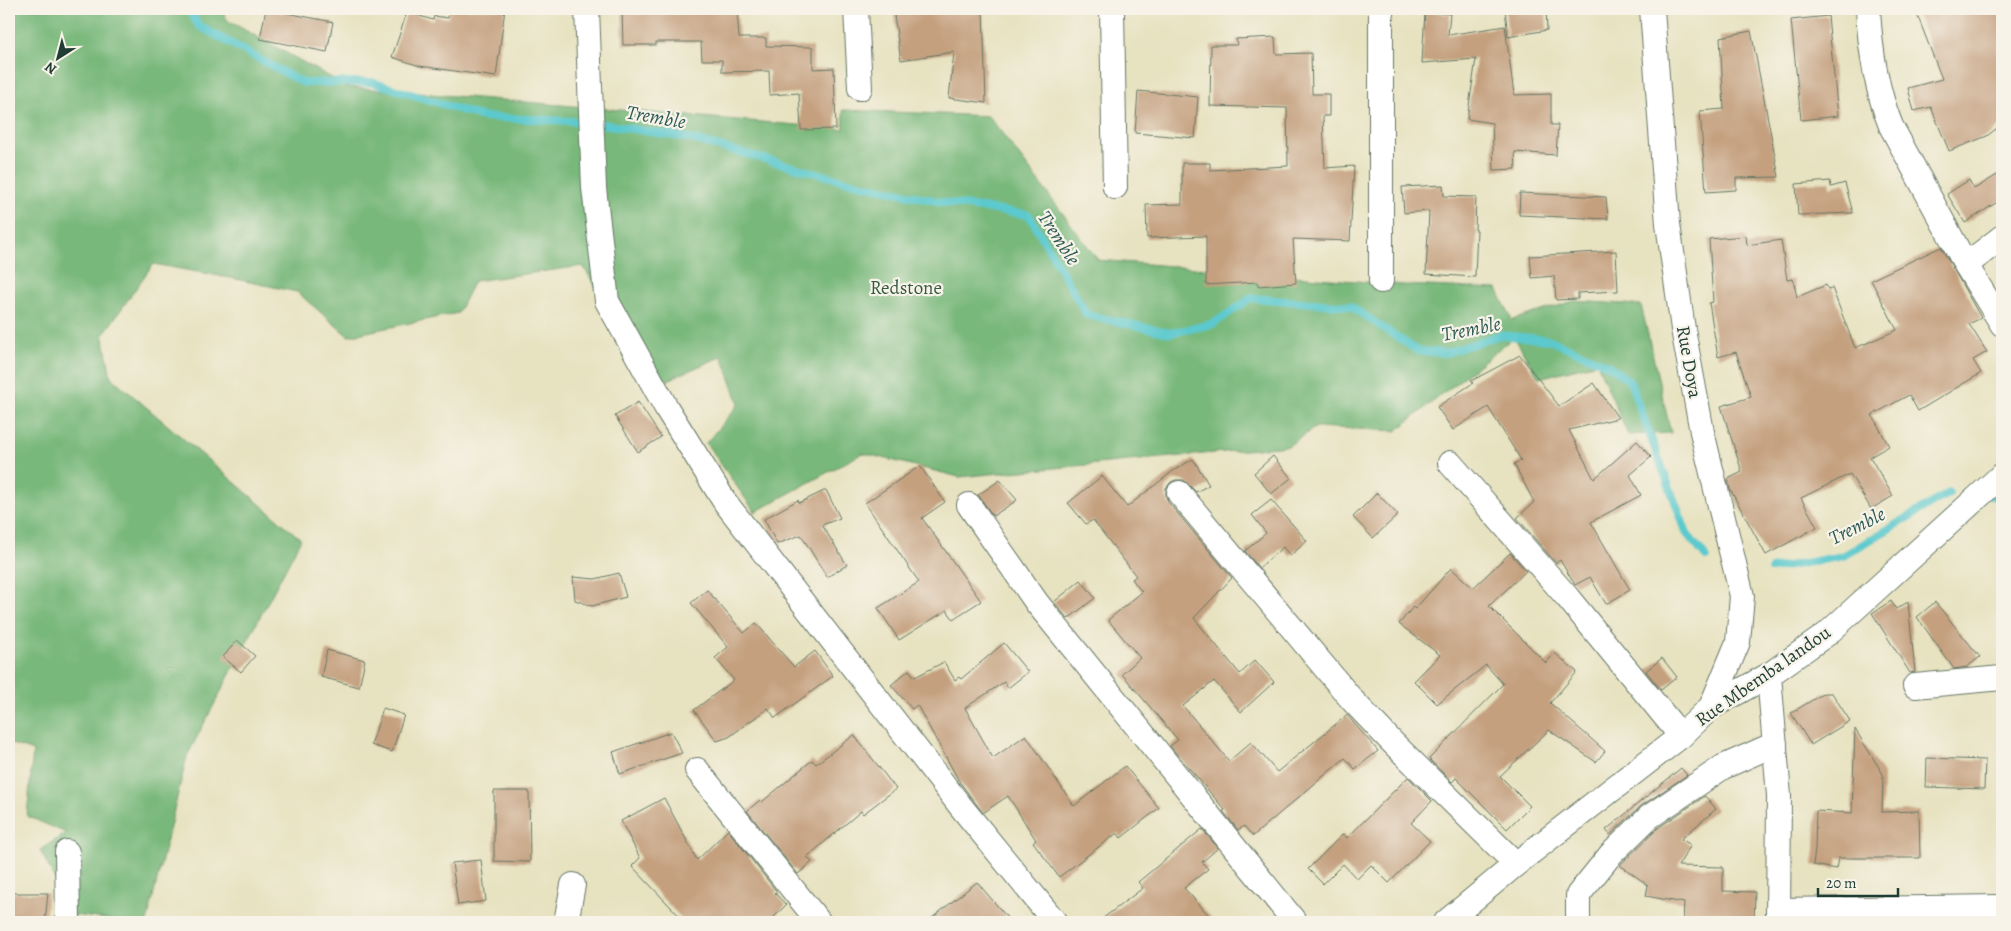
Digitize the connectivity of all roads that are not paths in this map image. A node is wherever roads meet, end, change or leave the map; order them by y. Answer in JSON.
{"nodes":[{"id":1,"x":587,"y":9,"type":"edge"},
{"id":2,"x":856,"y":9,"type":"edge"},
{"id":3,"x":1112,"y":9,"type":"edge"},
{"id":4,"x":1381,"y":9,"type":"edge"},
{"id":5,"x":1652,"y":9,"type":"edge"},
{"id":6,"x":1868,"y":9,"type":"edge"},
{"id":7,"x":860,"y":88,"type":"dead end"},
{"id":8,"x":1115,"y":187,"type":"dead end"},
{"id":9,"x":2002,"y":237,"type":"edge"},
{"id":10,"x":1966,"y":265,"type":"junction"},
{"id":11,"x":1381,"y":281,"type":"dead end"},
{"id":12,"x":2002,"y":324,"type":"edge"},
{"id":13,"x":1450,"y":463,"type":"dead end"},
{"id":14,"x":2002,"y":475,"type":"edge"},
{"id":15,"x":1179,"y":493,"type":"dead end"},
{"id":16,"x":968,"y":505,"type":"dead end"},
{"id":17,"x":1769,"y":675,"type":"junction"},
{"id":18,"x":2002,"y":678,"type":"edge"},
{"id":19,"x":1915,"y":686,"type":"dead end"},
{"id":20,"x":1711,"y":707,"type":"junction"},
{"id":21,"x":1681,"y":736,"type":"junction"},
{"id":22,"x":1775,"y":744,"type":"junction"},
{"id":23,"x":697,"y":770,"type":"dead end"},
{"id":24,"x":67,"y":852,"type":"dead end"},
{"id":25,"x":1516,"y":864,"type":"junction"},
{"id":26,"x":573,"y":885,"type":"dead end"},
{"id":27,"x":2002,"y":897,"type":"edge"},
{"id":28,"x":2002,"y":907,"type":"edge"},
{"id":29,"x":1778,"y":916,"type":"edge"},
{"id":30,"x":68,"y":922,"type":"edge"},
{"id":31,"x":566,"y":922,"type":"edge"},
{"id":32,"x":819,"y":922,"type":"edge"},
{"id":33,"x":1055,"y":922,"type":"edge"},
{"id":34,"x":1295,"y":922,"type":"edge"},
{"id":35,"x":1446,"y":922,"type":"edge"},
{"id":36,"x":1578,"y":922,"type":"edge"},
{"id":37,"x":2002,"y":922,"type":"edge"}],
"edges":[{"from":1,"to":33,"type":"street"},
{"from":2,"to":7,"type":"street"},
{"from":3,"to":8,"type":"street"},
{"from":4,"to":11,"type":"street"},
{"from":5,"to":20,"type":"street","name":"Rue Doya"},
{"from":6,"to":10,"type":"street"},
{"from":9,"to":10,"type":"street"},
{"from":10,"to":12,"type":"street"},
{"from":13,"to":21,"type":"street"},
{"from":14,"to":17,"type":"street","name":"Rue Mbemba landou"},
{"from":15,"to":25,"type":"street"},
{"from":16,"to":34,"type":"street"},
{"from":17,"to":20,"type":"street","name":"Rue Mbemba landou"},
{"from":17,"to":22,"type":"street"},
{"from":18,"to":19,"type":"street"},
{"from":20,"to":21,"type":"street","name":"Rue Mbemba landou"},
{"from":21,"to":25,"type":"street","name":"Rue Mbemba landou"},
{"from":22,"to":29,"type":"street"},
{"from":22,"to":36,"type":"street"},
{"from":23,"to":32,"type":"street"},
{"from":24,"to":30,"type":"street"},
{"from":25,"to":35,"type":"street","name":"Rue Mbemba landou"},
{"from":26,"to":31,"type":"street"},
{"from":27,"to":28,"type":"street"},
{"from":28,"to":29,"type":"street"},
{"from":28,"to":37,"type":"street"}]}
